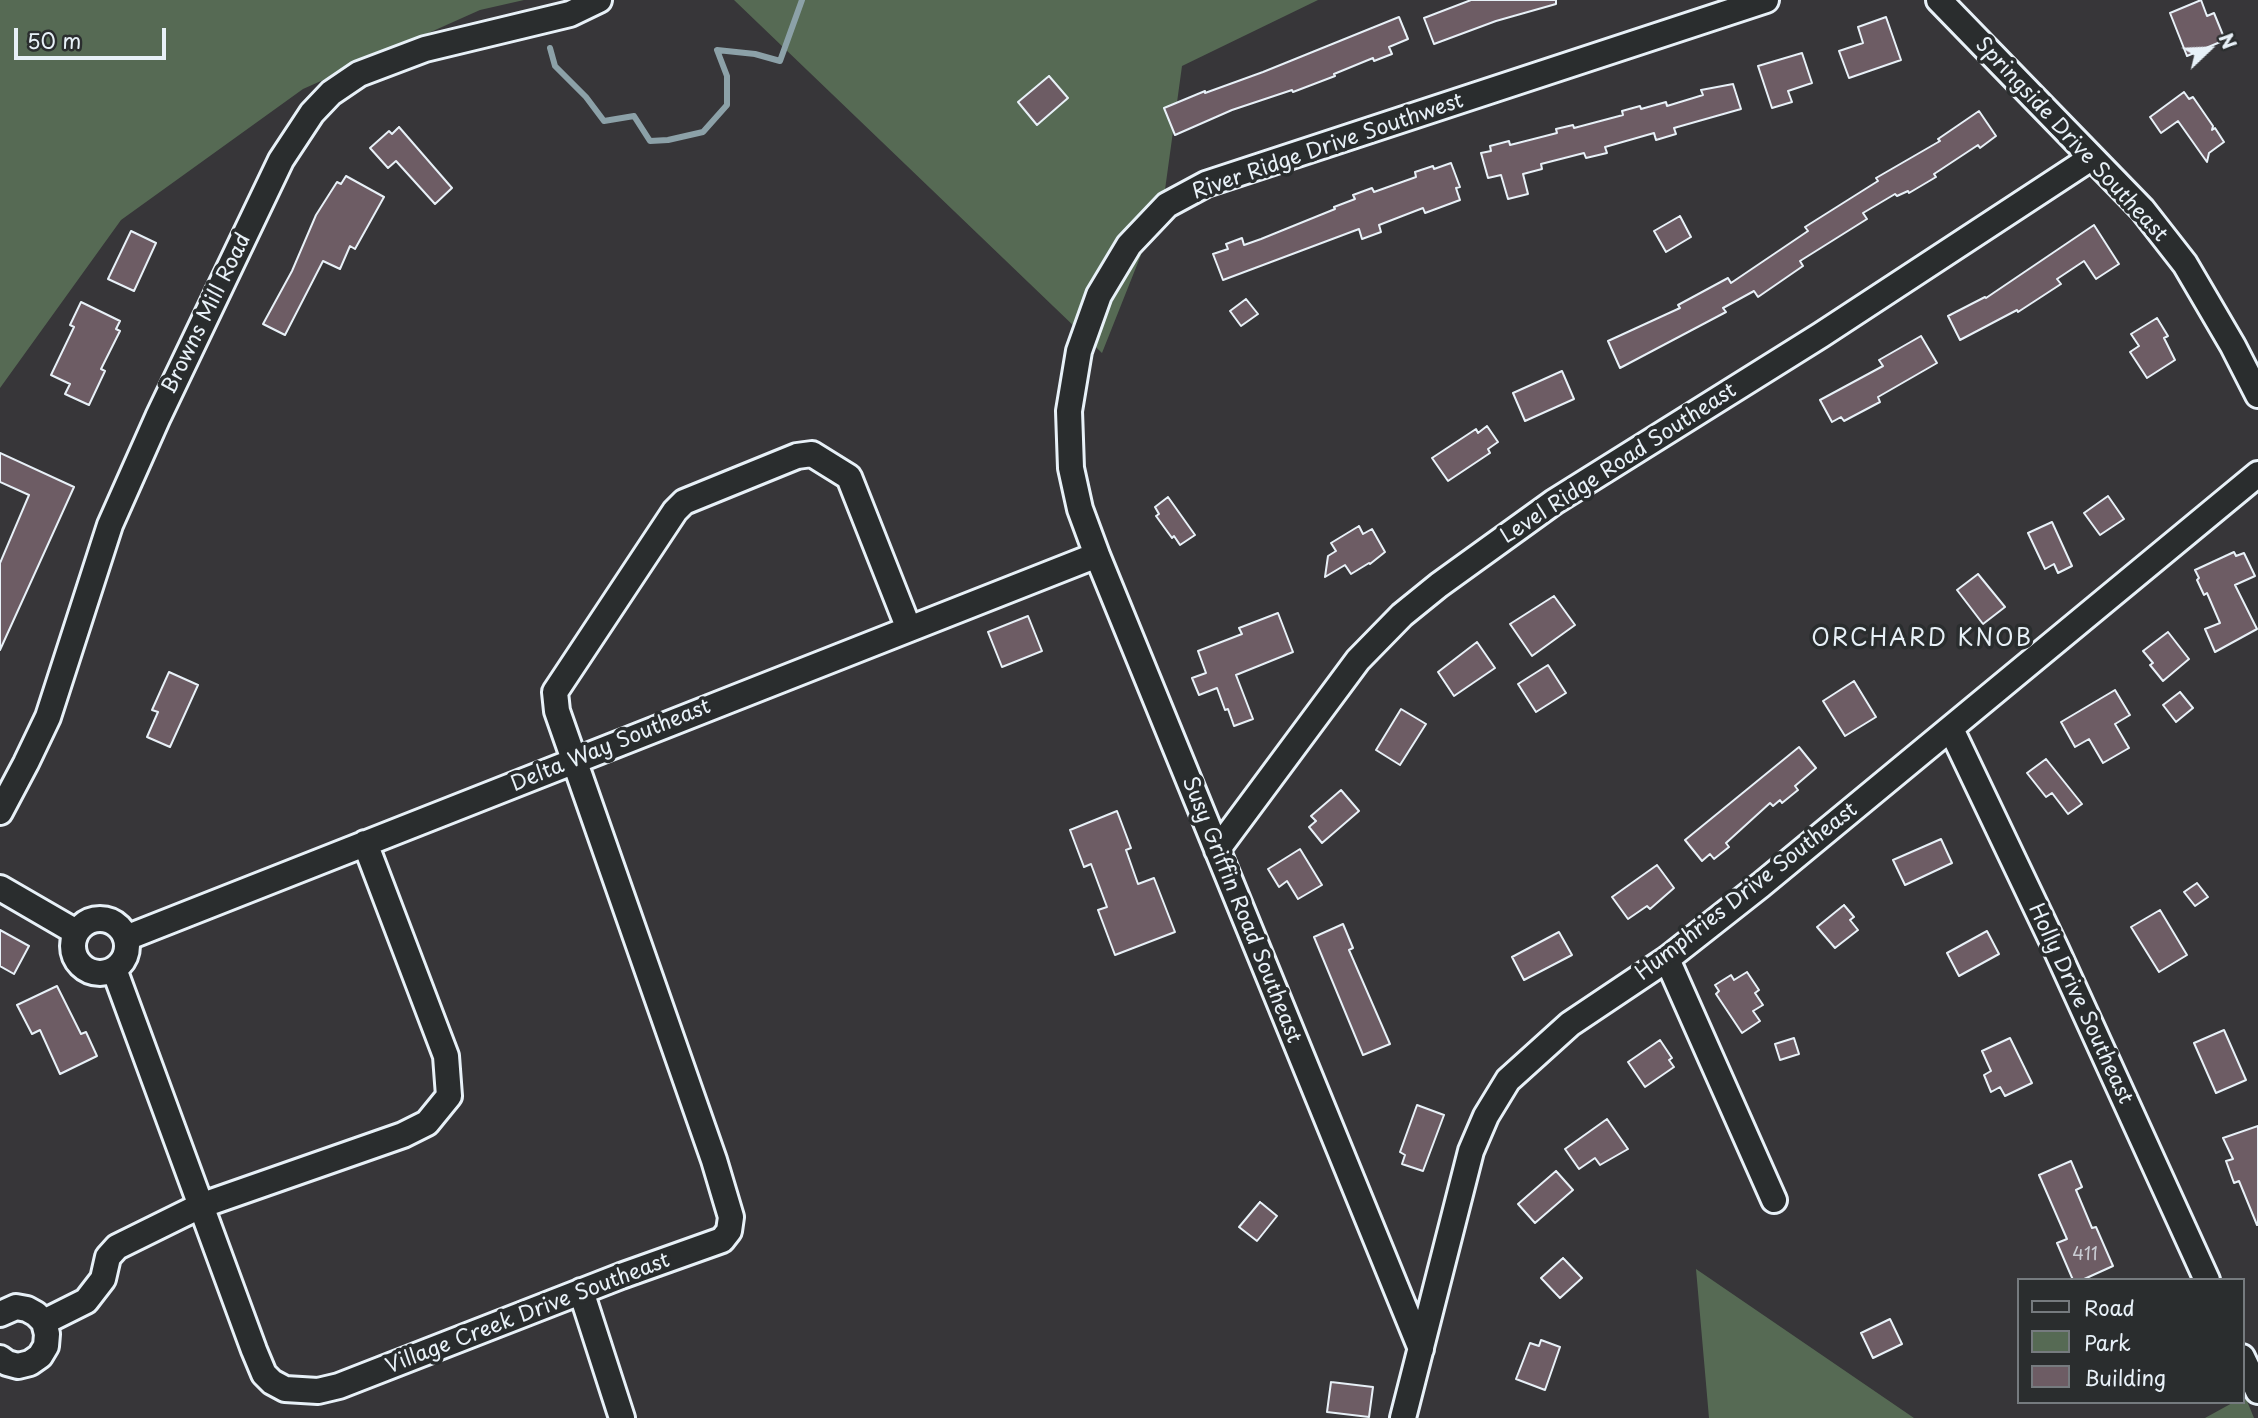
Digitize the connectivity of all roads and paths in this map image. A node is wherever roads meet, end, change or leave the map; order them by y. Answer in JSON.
{"nodes":[{"id":1,"x":599,"y":0,"type":"edge"},
{"id":2,"x":1766,"y":0,"type":"edge"},
{"id":3,"x":1939,"y":0,"type":"edge"},
{"id":4,"x":2091,"y":158,"type":"junction"},
{"id":5,"x":2258,"y":395,"type":"edge"},
{"id":6,"x":1071,"y":468,"type":"joint"},
{"id":7,"x":2258,"y":474,"type":"edge"},
{"id":8,"x":1097,"y":555,"type":"junction"},
{"id":9,"x":909,"y":629,"type":"junction"},
{"id":10,"x":1951,"y":729,"type":"junction"},
{"id":11,"x":575,"y":761,"type":"junction"},
{"id":12,"x":0,"y":812,"type":"edge"},
{"id":13,"x":366,"y":843,"type":"junction"},
{"id":14,"x":1217,"y":850,"type":"junction"},
{"id":15,"x":0,"y":888,"type":"edge"},
{"id":16,"x":76,"y":932,"type":"junction"},
{"id":17,"x":126,"y":938,"type":"junction"},
{"id":18,"x":1667,"y":959,"type":"junction"},
{"id":19,"x":114,"y":970,"type":"junction"},
{"id":20,"x":1774,"y":1200,"type":"dead end"},
{"id":21,"x":200,"y":1206,"type":"junction"},
{"id":22,"x":2206,"y":1278,"type":"edge"},
{"id":23,"x":581,"y":1291,"type":"junction"},
{"id":24,"x":0,"y":1314,"type":"edge"},
{"id":25,"x":44,"y":1322,"type":"junction"},
{"id":26,"x":1421,"y":1349,"type":"junction"},
{"id":27,"x":0,"y":1359,"type":"edge"},
{"id":28,"x":2244,"y":1361,"type":"edge"},
{"id":29,"x":2258,"y":1391,"type":"edge"},
{"id":30,"x":622,"y":1418,"type":"edge"},
{"id":31,"x":1404,"y":1418,"type":"edge"}],
"edges":[{"from":1,"to":12,"type":"street","name":"Browns Mill Road"},
{"from":2,"to":6,"type":"street","name":"River Ridge Drive Southwest"},
{"from":3,"to":4,"type":"street","name":"Springside Drive Southeast"},
{"from":4,"to":5,"type":"street","name":"Springside Drive Southeast"},
{"from":4,"to":14,"type":"street","name":"Level Ridge Road Southeast"},
{"from":6,"to":8,"type":"street","name":"Susy Griffin Road Southeast"},
{"from":7,"to":10,"type":"street","name":"Humphries Drive Southeast"},
{"from":8,"to":9,"type":"street","name":"Delta Way Southeast"},
{"from":8,"to":14,"type":"street","name":"Susy Griffin Road Southeast"},
{"from":9,"to":11,"type":"street","name":"Delta Way Southeast"},
{"from":9,"to":11,"type":"street","name":"Village Creek Drive Southeast"},
{"from":10,"to":18,"type":"street","name":"Humphries Drive Southeast"},
{"from":10,"to":22,"type":"street","name":"Holly Drive Southeast"},
{"from":11,"to":13,"type":"street","name":"Delta Way Southeast"},
{"from":11,"to":23,"type":"street","name":"Village Creek Drive Southeast"},
{"from":13,"to":17,"type":"street","name":"Delta Way Southeast"},
{"from":13,"to":21,"type":"street"},
{"from":14,"to":26,"type":"street","name":"Susy Griffin Road Southeast"},
{"from":15,"to":16,"type":"street"},
{"from":16,"to":17,"type":"street"},
{"from":16,"to":19,"type":"street"},
{"from":17,"to":19,"type":"street"},
{"from":18,"to":20,"type":"street"},
{"from":18,"to":26,"type":"street","name":"Humphries Drive Southeast"},
{"from":19,"to":21,"type":"street","name":"Village Creek Drive Southeast"},
{"from":21,"to":23,"type":"street","name":"Village Creek Drive Southeast"},
{"from":21,"to":25,"type":"street"},
{"from":23,"to":30,"type":"street"},
{"from":24,"to":25,"type":"street"},
{"from":25,"to":27,"type":"street"},
{"from":26,"to":31,"type":"street","name":"Humphries Drive Southeast"},
{"from":28,"to":29,"type":"street"}]}
